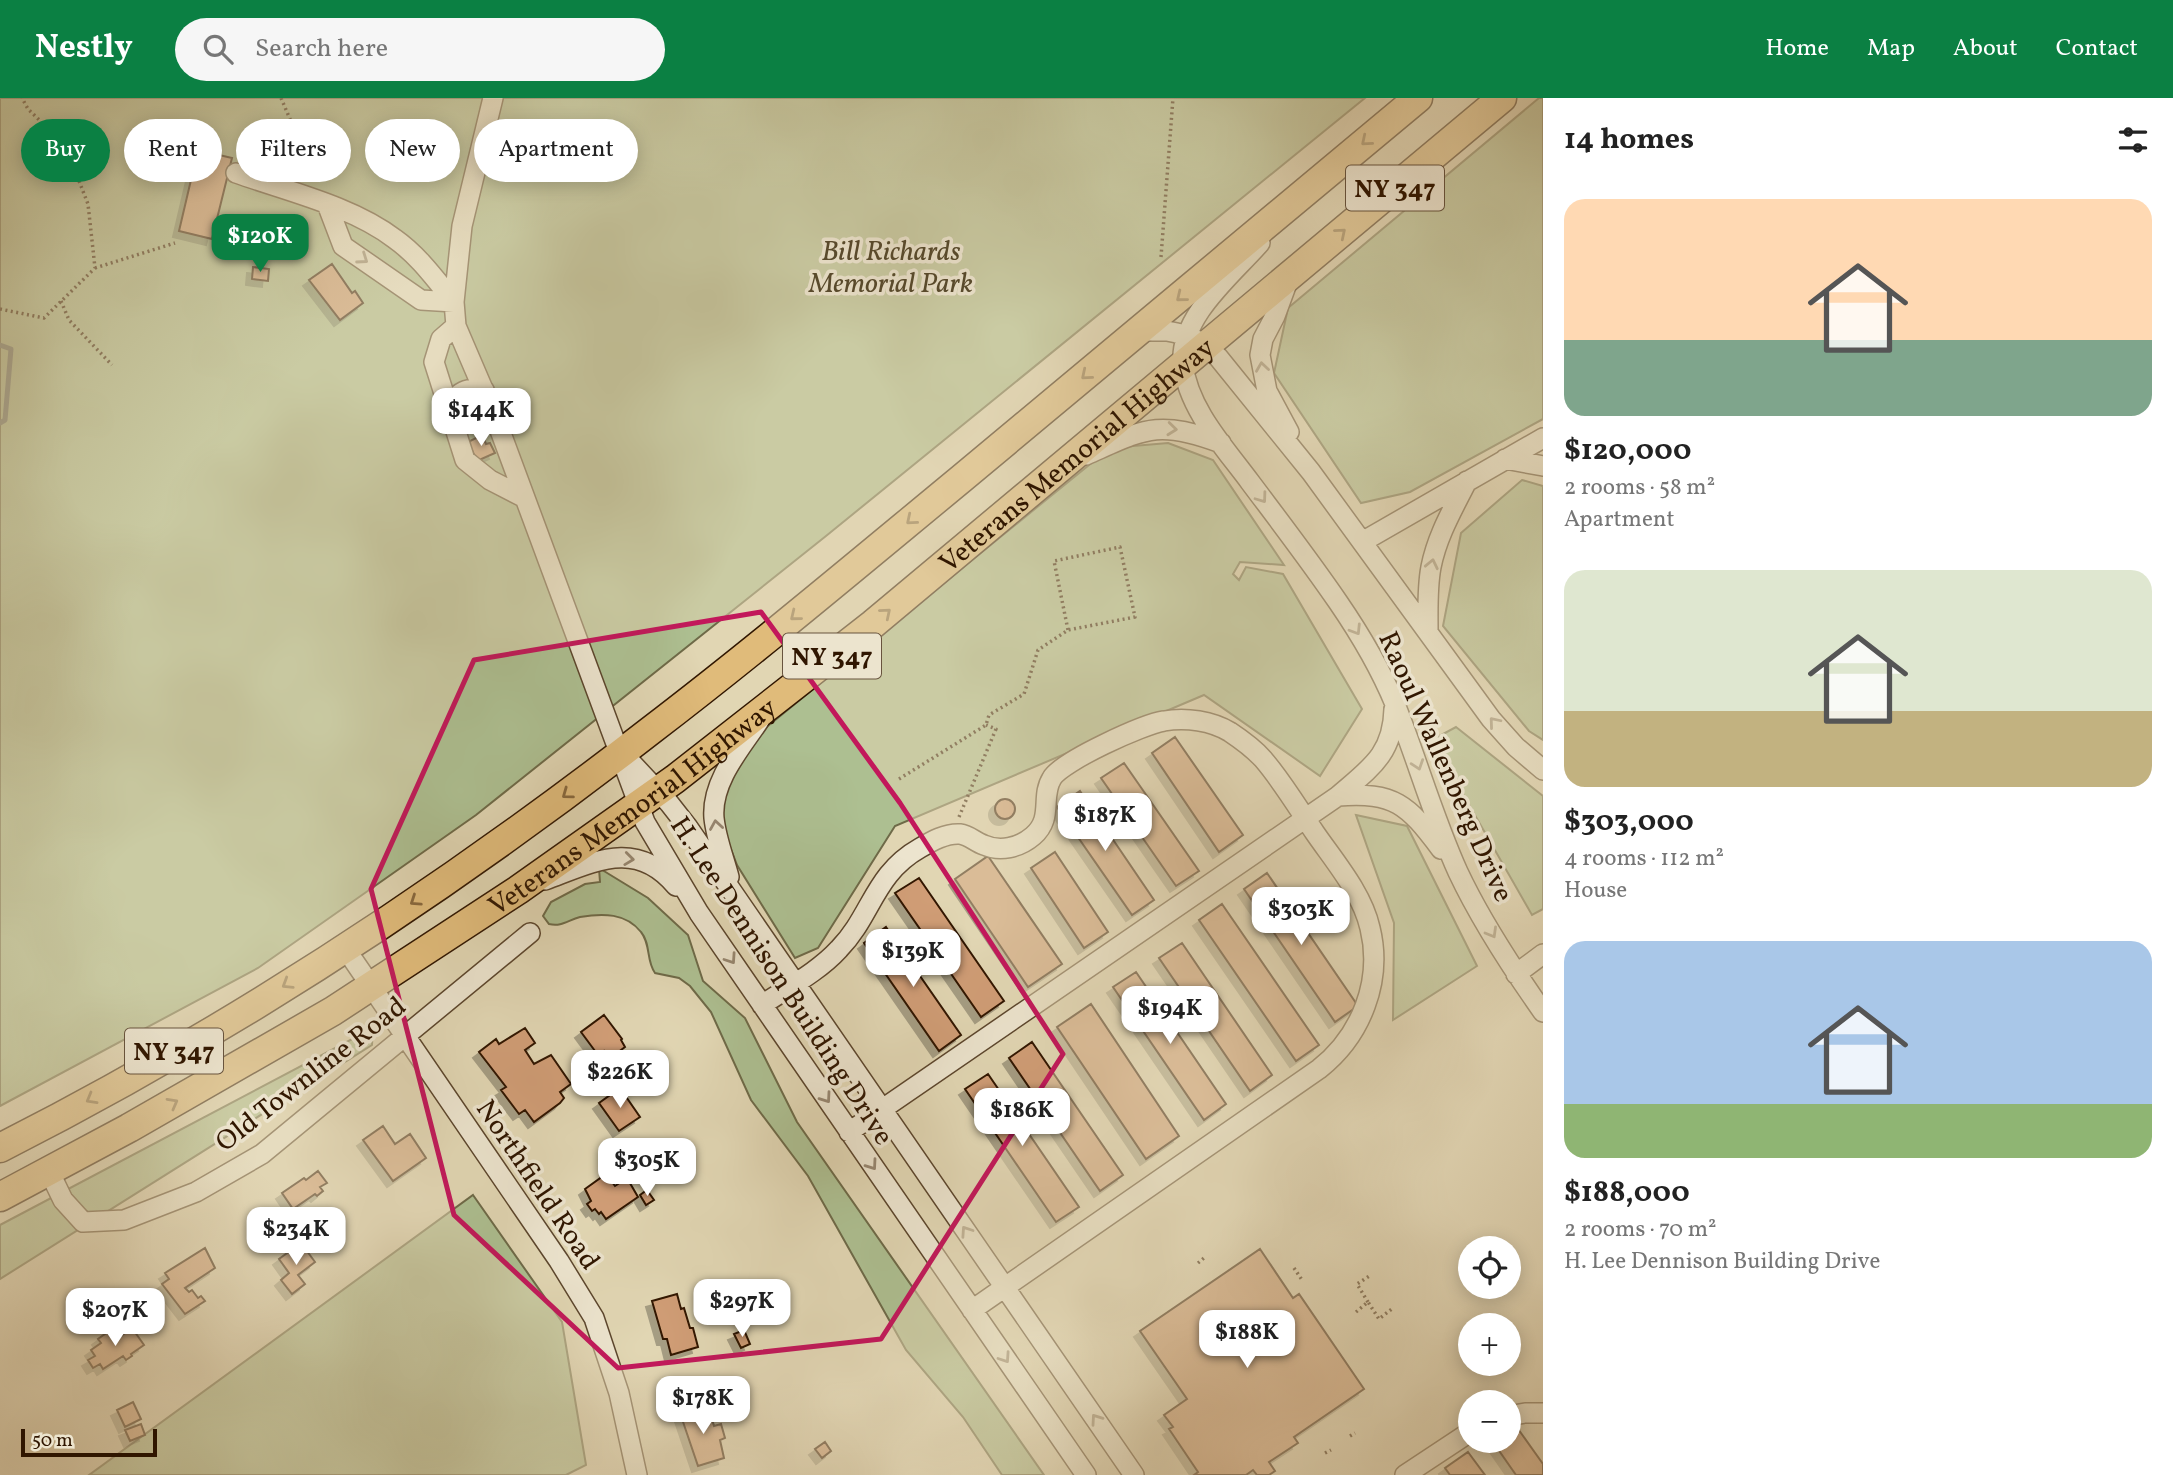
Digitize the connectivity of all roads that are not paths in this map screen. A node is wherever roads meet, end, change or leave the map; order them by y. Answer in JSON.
{"nodes":[{"id":1,"x":493,"y":98,"type":"edge"},
{"id":2,"x":1419,"y":98,"type":"edge"},
{"id":3,"x":1502,"y":98,"type":"edge"},
{"id":4,"x":262,"y":182,"type":"edge"},
{"id":5,"x":1308,"y":190,"type":"junction"},
{"id":6,"x":327,"y":204,"type":"junction"},
{"id":7,"x":1289,"y":277,"type":"junction"},
{"id":8,"x":454,"y":302,"type":"junction"},
{"id":9,"x":456,"y":326,"type":"junction"},
{"id":10,"x":1139,"y":331,"type":"junction"},
{"id":11,"x":1196,"y":342,"type":"junction"},
{"id":12,"x":1184,"y":365,"type":"junction"},
{"id":13,"x":484,"y":390,"type":"junction"},
{"id":14,"x":447,"y":405,"type":"junction"},
{"id":15,"x":1543,"y":438,"type":"edge"},
{"id":16,"x":1221,"y":443,"type":"junction"},
{"id":17,"x":1505,"y":459,"type":"junction"},
{"id":18,"x":1063,"y":466,"type":"junction"},
{"id":19,"x":1543,"y":466,"type":"edge"},
{"id":20,"x":1311,"y":472,"type":"junction"},
{"id":21,"x":1467,"y":481,"type":"junction"},
{"id":22,"x":525,"y":498,"type":"junction"},
{"id":23,"x":1362,"y":542,"type":"junction"},
{"id":24,"x":1428,"y":632,"type":"junction"},
{"id":25,"x":1394,"y":701,"type":"junction"},
{"id":26,"x":768,"y":708,"type":"junction"},
{"id":27,"x":622,"y":753,"type":"junction"},
{"id":28,"x":1543,"y":770,"type":"edge"},
{"id":29,"x":1338,"y":796,"type":"junction"},
{"id":30,"x":649,"y":798,"type":"junction"},
{"id":31,"x":1305,"y":818,"type":"junction"},
{"id":32,"x":1459,"y":873,"type":"junction"},
{"id":33,"x":518,"y":890,"type":"junction"},
{"id":34,"x":733,"y":891,"type":"junction"},
{"id":35,"x":699,"y":914,"type":"junction"},
{"id":36,"x":530,"y":933,"type":"dead end"},
{"id":37,"x":345,"y":948,"type":"junction"},
{"id":38,"x":1543,"y":954,"type":"edge"},
{"id":39,"x":1517,"y":974,"type":"junction"},
{"id":40,"x":795,"y":983,"type":"junction"},
{"id":41,"x":371,"y":987,"type":"junction"},
{"id":42,"x":762,"y":1005,"type":"junction"},
{"id":43,"x":1543,"y":1012,"type":"edge"},
{"id":44,"x":404,"y":1036,"type":"junction"},
{"id":45,"x":882,"y":1109,"type":"junction"},
{"id":46,"x":849,"y":1132,"type":"junction"},
{"id":47,"x":0,"y":1148,"type":"edge"},
{"id":48,"x":49,"y":1171,"type":"junction"},
{"id":49,"x":0,"y":1197,"type":"edge"},
{"id":50,"x":1004,"y":1287,"type":"junction"},
{"id":51,"x":972,"y":1310,"type":"junction"},
{"id":52,"x":1543,"y":1413,"type":"edge"},
{"id":53,"x":1521,"y":1414,"type":"edge"},
{"id":54,"x":1458,"y":1440,"type":"edge"},
{"id":55,"x":637,"y":1475,"type":"edge"},
{"id":56,"x":1086,"y":1475,"type":"edge"},
{"id":57,"x":1133,"y":1475,"type":"edge"},
{"id":58,"x":1405,"y":1475,"type":"edge"}],
"edges":[{"from":1,"to":8,"type":"street","name":"H. Lee Dennison Building Drive"},
{"from":2,"to":5,"type":"highway","name":"Veterans Memorial Highway","number":"NY 347","one_way":true},
{"from":7,"to":3,"type":"highway","name":"Veterans Memorial Highway","number":"NY 347","one_way":true},
{"from":4,"to":6,"type":"street"},
{"from":5,"to":10,"type":"highway","name":"Veterans Memorial Highway","number":"NY 347","one_way":true},
{"from":5,"to":11,"type":"street"},
{"from":6,"to":8,"type":"street"},
{"from":6,"to":8,"type":"street","one_way":true},
{"from":7,"to":11,"type":"highway","name":"Veterans Memorial Highway","number":"NY 347"},
{"from":20,"to":7,"type":"street","one_way":true},
{"from":8,"to":9,"type":"street","name":"H. Lee Dennison Building Drive"},
{"from":9,"to":13,"type":"street","name":"H. Lee Dennison Building Drive"},
{"from":9,"to":14,"type":"street"},
{"from":10,"to":11,"type":"street"},
{"from":10,"to":27,"type":"highway","name":"Veterans Memorial Highway","number":"NY 347","one_way":true},
{"from":11,"to":12,"type":"highway","name":"Veterans Memorial Highway","number":"NY 347"},
{"from":11,"to":20,"type":"street"},
{"from":12,"to":16,"type":"street","name":"Raoul Wallenberg Drive"},
{"from":12,"to":18,"type":"highway","name":"Veterans Memorial Highway","number":"NY 347"},
{"from":13,"to":14,"type":"street"},
{"from":13,"to":22,"type":"street","name":"H. Lee Dennison Building Drive"},
{"from":14,"to":22,"type":"street"},
{"from":15,"to":17,"type":"street"},
{"from":18,"to":16,"type":"street","one_way":true},
{"from":16,"to":25,"type":"street","name":"Raoul Wallenberg Drive","one_way":true},
{"from":17,"to":19,"type":"street"},
{"from":17,"to":21,"type":"street"},
{"from":26,"to":18,"type":"highway","name":"Veterans Memorial Highway","number":"NY 347","one_way":true},
{"from":20,"to":23,"type":"street","name":"Raoul Wallenberg Drive"},
{"from":21,"to":23,"type":"street"},
{"from":24,"to":21,"type":"street","one_way":true},
{"from":22,"to":27,"type":"street","name":"H. Lee Dennison Building Drive"},
{"from":23,"to":24,"type":"street","name":"Raoul Wallenberg Drive"},
{"from":28,"to":24,"type":"street","name":"Raoul Wallenberg Drive","one_way":true},
{"from":25,"to":29,"type":"street"},
{"from":25,"to":32,"type":"street","name":"Raoul Wallenberg Drive","one_way":true},
{"from":26,"to":30,"type":"highway","name":"Veterans Memorial Highway","number":"NY 347"},
{"from":34,"to":26,"type":"street","one_way":true},
{"from":27,"to":30,"type":"street","name":"H. Lee Dennison Building Drive"},
{"from":27,"to":37,"type":"highway","name":"Veterans Memorial Highway","number":"NY 347","one_way":true},
{"from":29,"to":31,"type":"street"},
{"from":29,"to":32,"type":"street"},
{"from":30,"to":33,"type":"highway","name":"Veterans Memorial Highway","number":"NY 347"},
{"from":30,"to":34,"type":"street","name":"H. Lee Dennison Building Drive"},
{"from":30,"to":35,"type":"street","name":"H. Lee Dennison Building Drive"},
{"from":31,"to":40,"type":"street"},
{"from":31,"to":45,"type":"street"},
{"from":31,"to":50,"type":"street"},
{"from":32,"to":39,"type":"street","name":"Raoul Wallenberg Drive","one_way":true},
{"from":33,"to":35,"type":"street","one_way":true},
{"from":33,"to":41,"type":"highway","name":"Veterans Memorial Highway","number":"NY 347"},
{"from":34,"to":40,"type":"street","name":"H. Lee Dennison Building Drive"},
{"from":35,"to":42,"type":"street","name":"H. Lee Dennison Building Drive","one_way":true},
{"from":36,"to":44,"type":"street","name":"Old Townline Road"},
{"from":37,"to":41,"type":"street","name":"Northfield Road"},
{"from":37,"to":47,"type":"highway","name":"Veterans Memorial Highway","number":"NY 347","one_way":true},
{"from":38,"to":39,"type":"street"},
{"from":39,"to":43,"type":"street","name":"Raoul Wallenberg Drive"},
{"from":40,"to":42,"type":"street"},
{"from":40,"to":45,"type":"street","name":"H. Lee Dennison Building Drive"},
{"from":41,"to":44,"type":"street","name":"Northfield Road"},
{"from":48,"to":41,"type":"highway","name":"Veterans Memorial Highway","number":"NY 347","one_way":true},
{"from":42,"to":46,"type":"street","name":"H. Lee Dennison Building Drive","one_way":true},
{"from":44,"to":48,"type":"street","name":"Old Townline Road"},
{"from":44,"to":55,"type":"street","name":"Northfield Road"},
{"from":45,"to":46,"type":"street"},
{"from":50,"to":45,"type":"street","name":"H. Lee Dennison Building Drive","one_way":true},
{"from":46,"to":51,"type":"street","name":"H. Lee Dennison Building Drive","one_way":true},
{"from":48,"to":49,"type":"highway","name":"Veterans Memorial Highway","number":"NY 347"},
{"from":50,"to":51,"type":"street"},
{"from":57,"to":50,"type":"street","name":"H. Lee Dennison Building Drive","one_way":true},
{"from":51,"to":56,"type":"street","name":"H. Lee Dennison Building Drive","one_way":true},
{"from":52,"to":53,"type":"street"},
{"from":54,"to":58,"type":"street"}]}
